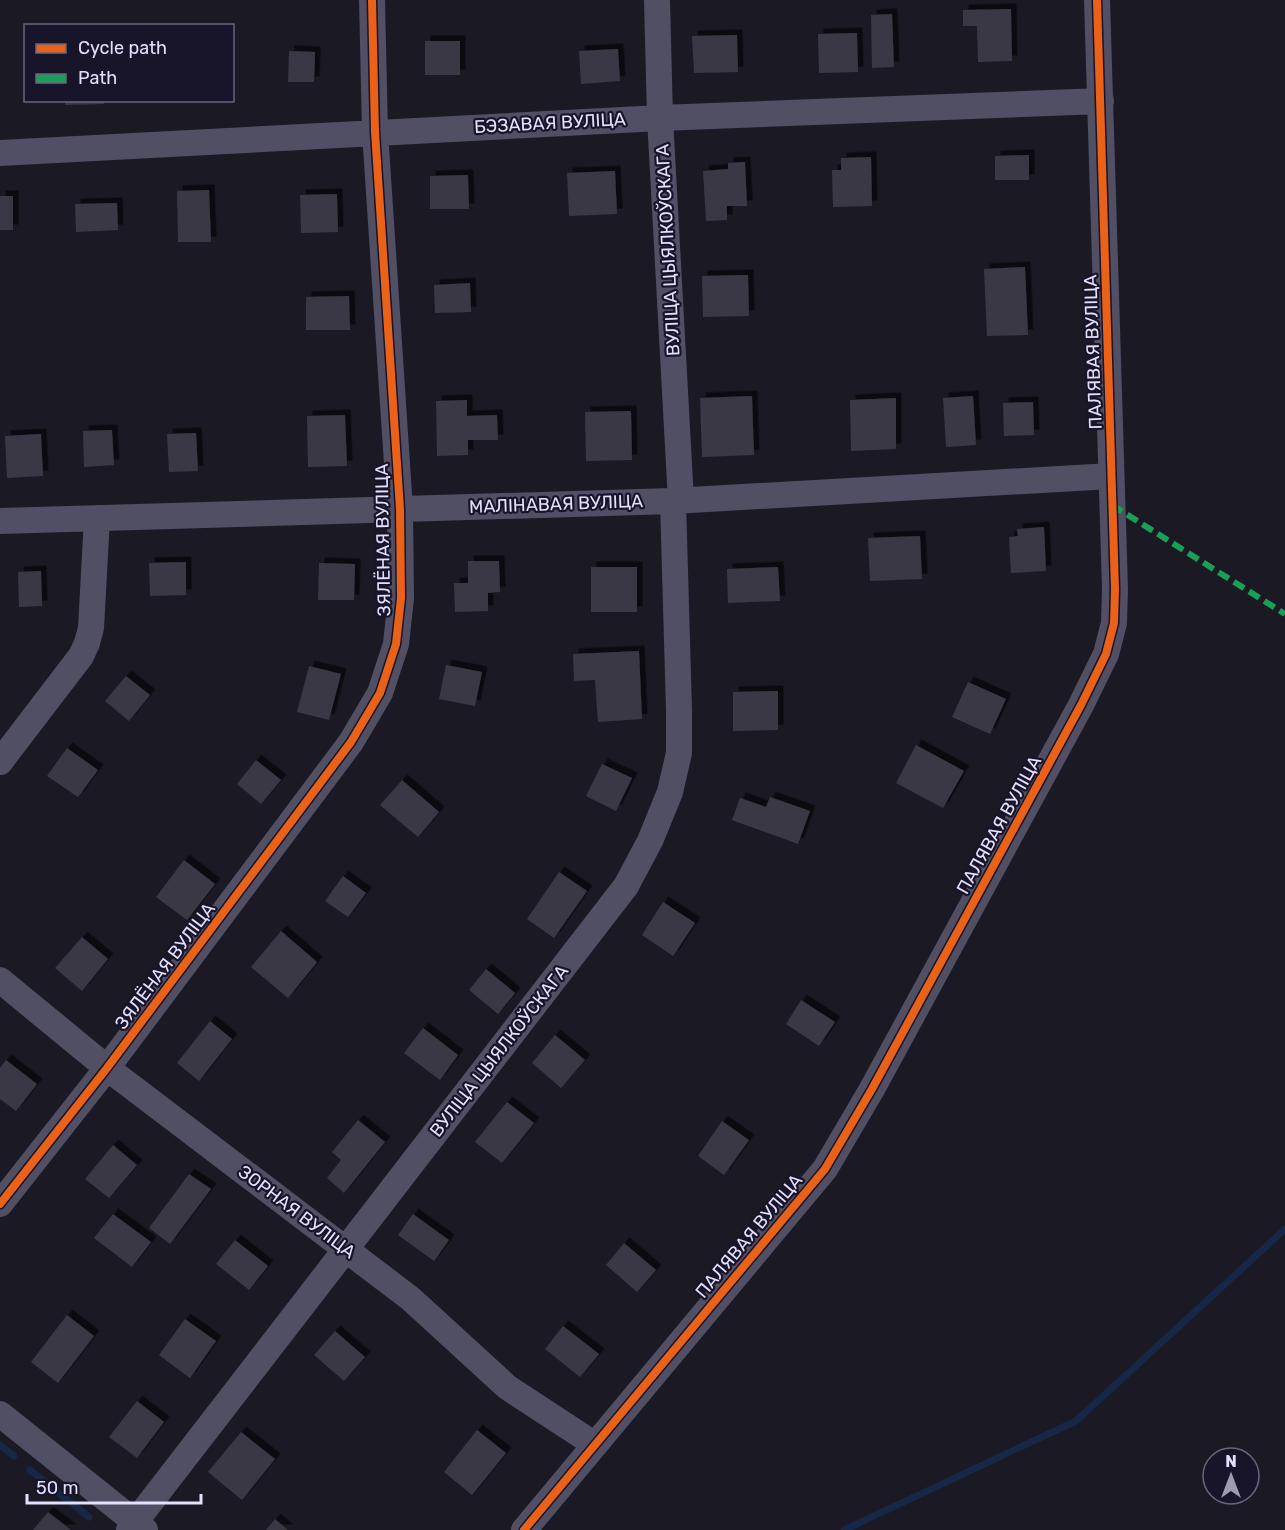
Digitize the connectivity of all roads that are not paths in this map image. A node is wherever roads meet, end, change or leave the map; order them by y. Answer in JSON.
{"nodes":[{"id":1,"x":372,"y":0,"type":"edge"},
{"id":2,"x":657,"y":0,"type":"edge"},
{"id":3,"x":1097,"y":0,"type":"edge"},
{"id":4,"x":1101,"y":101,"type":"junction"},
{"id":5,"x":660,"y":118,"type":"junction"},
{"id":6,"x":375,"y":132,"type":"junction"},
{"id":7,"x":0,"y":153,"type":"edge"},
{"id":8,"x":1111,"y":476,"type":"junction"},
{"id":9,"x":677,"y":501,"type":"junction"},
{"id":10,"x":400,"y":509,"type":"junction"},
{"id":11,"x":97,"y":518,"type":"junction"},
{"id":12,"x":0,"y":521,"type":"edge"},
{"id":13,"x":0,"y":762,"type":"edge"},
{"id":14,"x":0,"y":980,"type":"edge"},
{"id":15,"x":107,"y":1068,"type":"junction"},
{"id":16,"x":0,"y":1204,"type":"edge"},
{"id":17,"x":346,"y":1249,"type":"junction"},
{"id":18,"x":0,"y":1414,"type":"edge"},
{"id":19,"x":594,"y":1444,"type":"junction"},
{"id":20,"x":136,"y":1528,"type":"edge"},
{"id":21,"x":524,"y":1530,"type":"edge"}],
"edges":[{"from":1,"to":6,"type":"street","name":"ЗЯЛЁНАЯ ВУЛІЦА"},
{"from":2,"to":5,"type":"street","name":"ВУЛІЦА ЦЫЯЛКОЎСКАГА"},
{"from":3,"to":4,"type":"street","name":"ПАЛЯВАЯ ВУЛІЦА"},
{"from":4,"to":5,"type":"street","name":"БЭЗАВАЯ ВУЛІЦА"},
{"from":4,"to":8,"type":"street","name":"ПАЛЯВАЯ ВУЛІЦА"},
{"from":5,"to":6,"type":"street","name":"БЭЗАВАЯ ВУЛІЦА"},
{"from":5,"to":9,"type":"street","name":"ВУЛІЦА ЦЫЯЛКОЎСКАГА"},
{"from":6,"to":7,"type":"street","name":"БЭЗАВАЯ ВУЛІЦА"},
{"from":6,"to":10,"type":"street","name":"ЗЯЛЁНАЯ ВУЛІЦА"},
{"from":8,"to":9,"type":"street","name":"МАЛІНАВАЯ ВУЛІЦА"},
{"from":8,"to":19,"type":"street","name":"ПАЛЯВАЯ ВУЛІЦА"},
{"from":9,"to":10,"type":"street","name":"МАЛІНАВАЯ ВУЛІЦА"},
{"from":9,"to":17,"type":"street","name":"ВУЛІЦА ЦЫЯЛКОЎСКАГА"},
{"from":10,"to":11,"type":"street","name":"МАЛІНАВАЯ ВУЛІЦА"},
{"from":10,"to":15,"type":"street","name":"ЗЯЛЁНАЯ ВУЛІЦА"},
{"from":11,"to":12,"type":"street","name":"МАЛІНАВАЯ ВУЛІЦА"},
{"from":11,"to":13,"type":"street"},
{"from":14,"to":15,"type":"street","name":"ЗОРНАЯ ВУЛІЦА"},
{"from":15,"to":16,"type":"street","name":"ЗЯЛЁНАЯ ВУЛІЦА"},
{"from":15,"to":17,"type":"street","name":"ЗОРНАЯ ВУЛІЦА"},
{"from":17,"to":19,"type":"street","name":"ЗОРНАЯ ВУЛІЦА"},
{"from":17,"to":20,"type":"street","name":"ВУЛІЦА ЦЫЯЛКОЎСКАГА"},
{"from":18,"to":20,"type":"street"},
{"from":19,"to":21,"type":"street","name":"ПАЛЯВАЯ ВУЛІЦА"}]}
